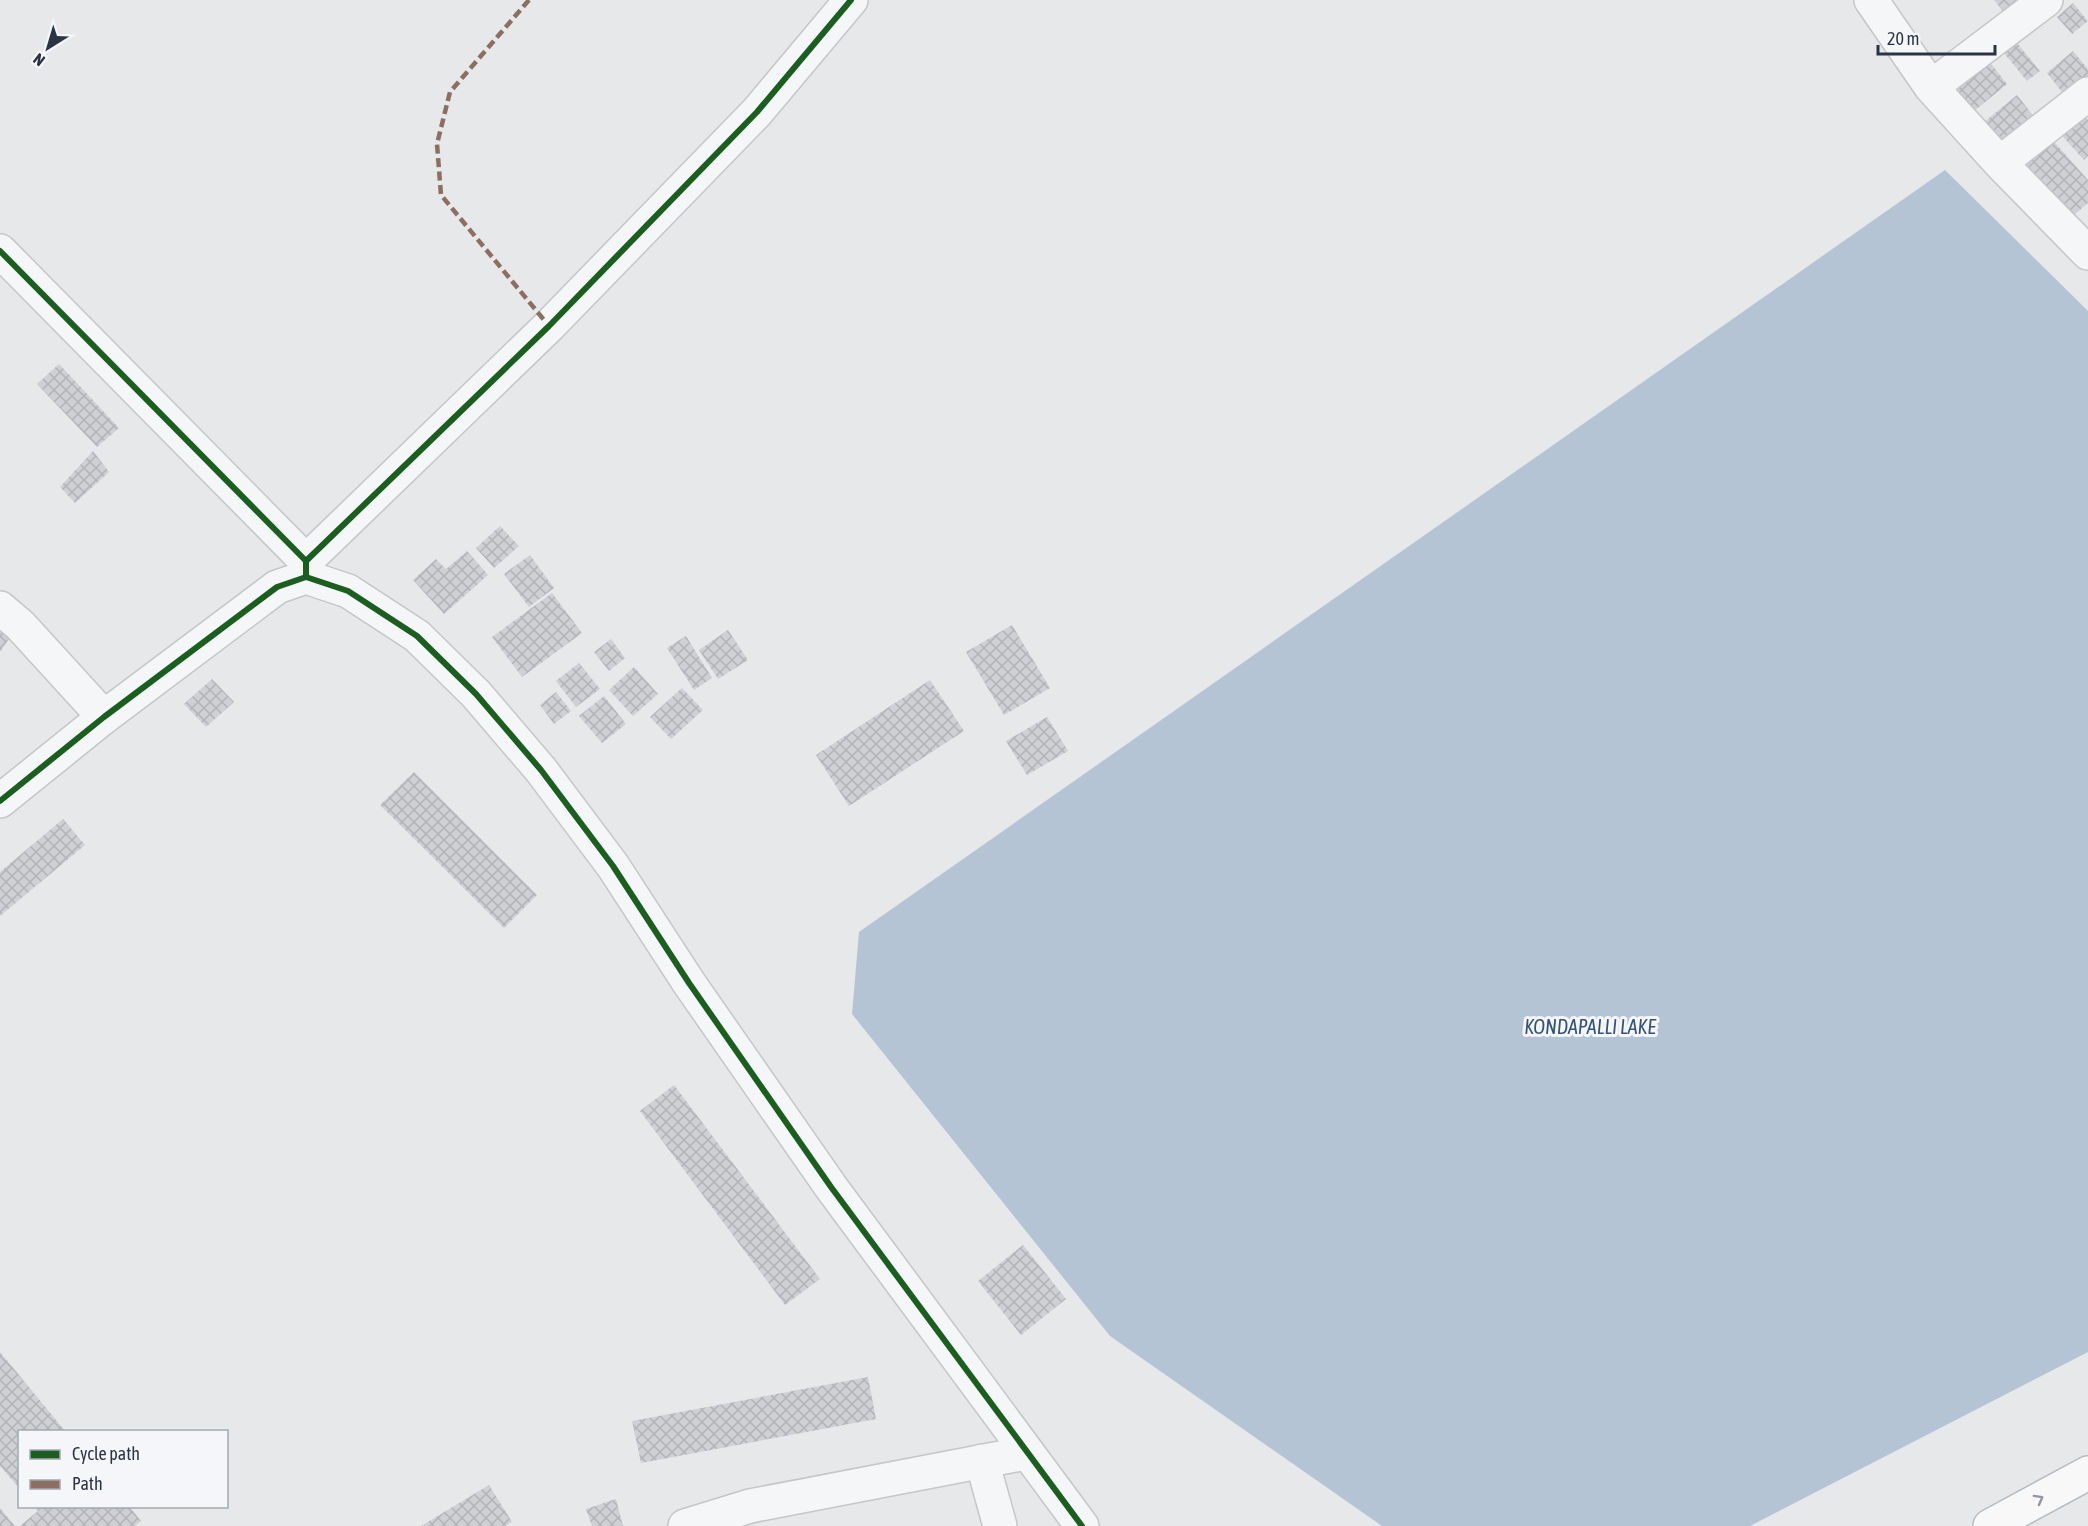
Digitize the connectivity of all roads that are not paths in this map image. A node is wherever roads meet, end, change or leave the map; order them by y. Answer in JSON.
{"nodes":[{"id":1,"x":851,"y":0,"type":"edge"},
{"id":2,"x":1871,"y":0,"type":"edge"},
{"id":3,"x":2046,"y":0,"type":"edge"},
{"id":4,"x":1931,"y":87,"type":"junction"},
{"id":5,"x":2088,"y":94,"type":"edge"},
{"id":6,"x":2000,"y":163,"type":"junction"},
{"id":7,"x":2083,"y":238,"type":"edge"},
{"id":8,"x":0,"y":251,"type":"edge"},
{"id":9,"x":306,"y":569,"type":"junction"},
{"id":10,"x":0,"y":608,"type":"edge"},
{"id":11,"x":104,"y":717,"type":"junction"},
{"id":12,"x":0,"y":801,"type":"edge"},
{"id":13,"x":1026,"y":1453,"type":"junction"},
{"id":14,"x":982,"y":1461,"type":"junction"},
{"id":15,"x":2088,"y":1473,"type":"edge"},
{"id":16,"x":685,"y":1526,"type":"edge"},
{"id":17,"x":1000,"y":1526,"type":"edge"},
{"id":18,"x":1082,"y":1526,"type":"edge"},
{"id":19,"x":1990,"y":1526,"type":"edge"}],
"edges":[{"from":1,"to":9,"type":"street"},
{"from":2,"to":4,"type":"street"},
{"from":3,"to":4,"type":"street"},
{"from":4,"to":6,"type":"street"},
{"from":5,"to":6,"type":"street"},
{"from":6,"to":7,"type":"street"},
{"from":8,"to":9,"type":"street"},
{"from":9,"to":11,"type":"street"},
{"from":9,"to":13,"type":"street"},
{"from":10,"to":11,"type":"street"},
{"from":11,"to":12,"type":"street"},
{"from":13,"to":14,"type":"street"},
{"from":13,"to":18,"type":"street"},
{"from":14,"to":16,"type":"street"},
{"from":14,"to":17,"type":"street"},
{"from":19,"to":15,"type":"highway","one_way":true}]}
